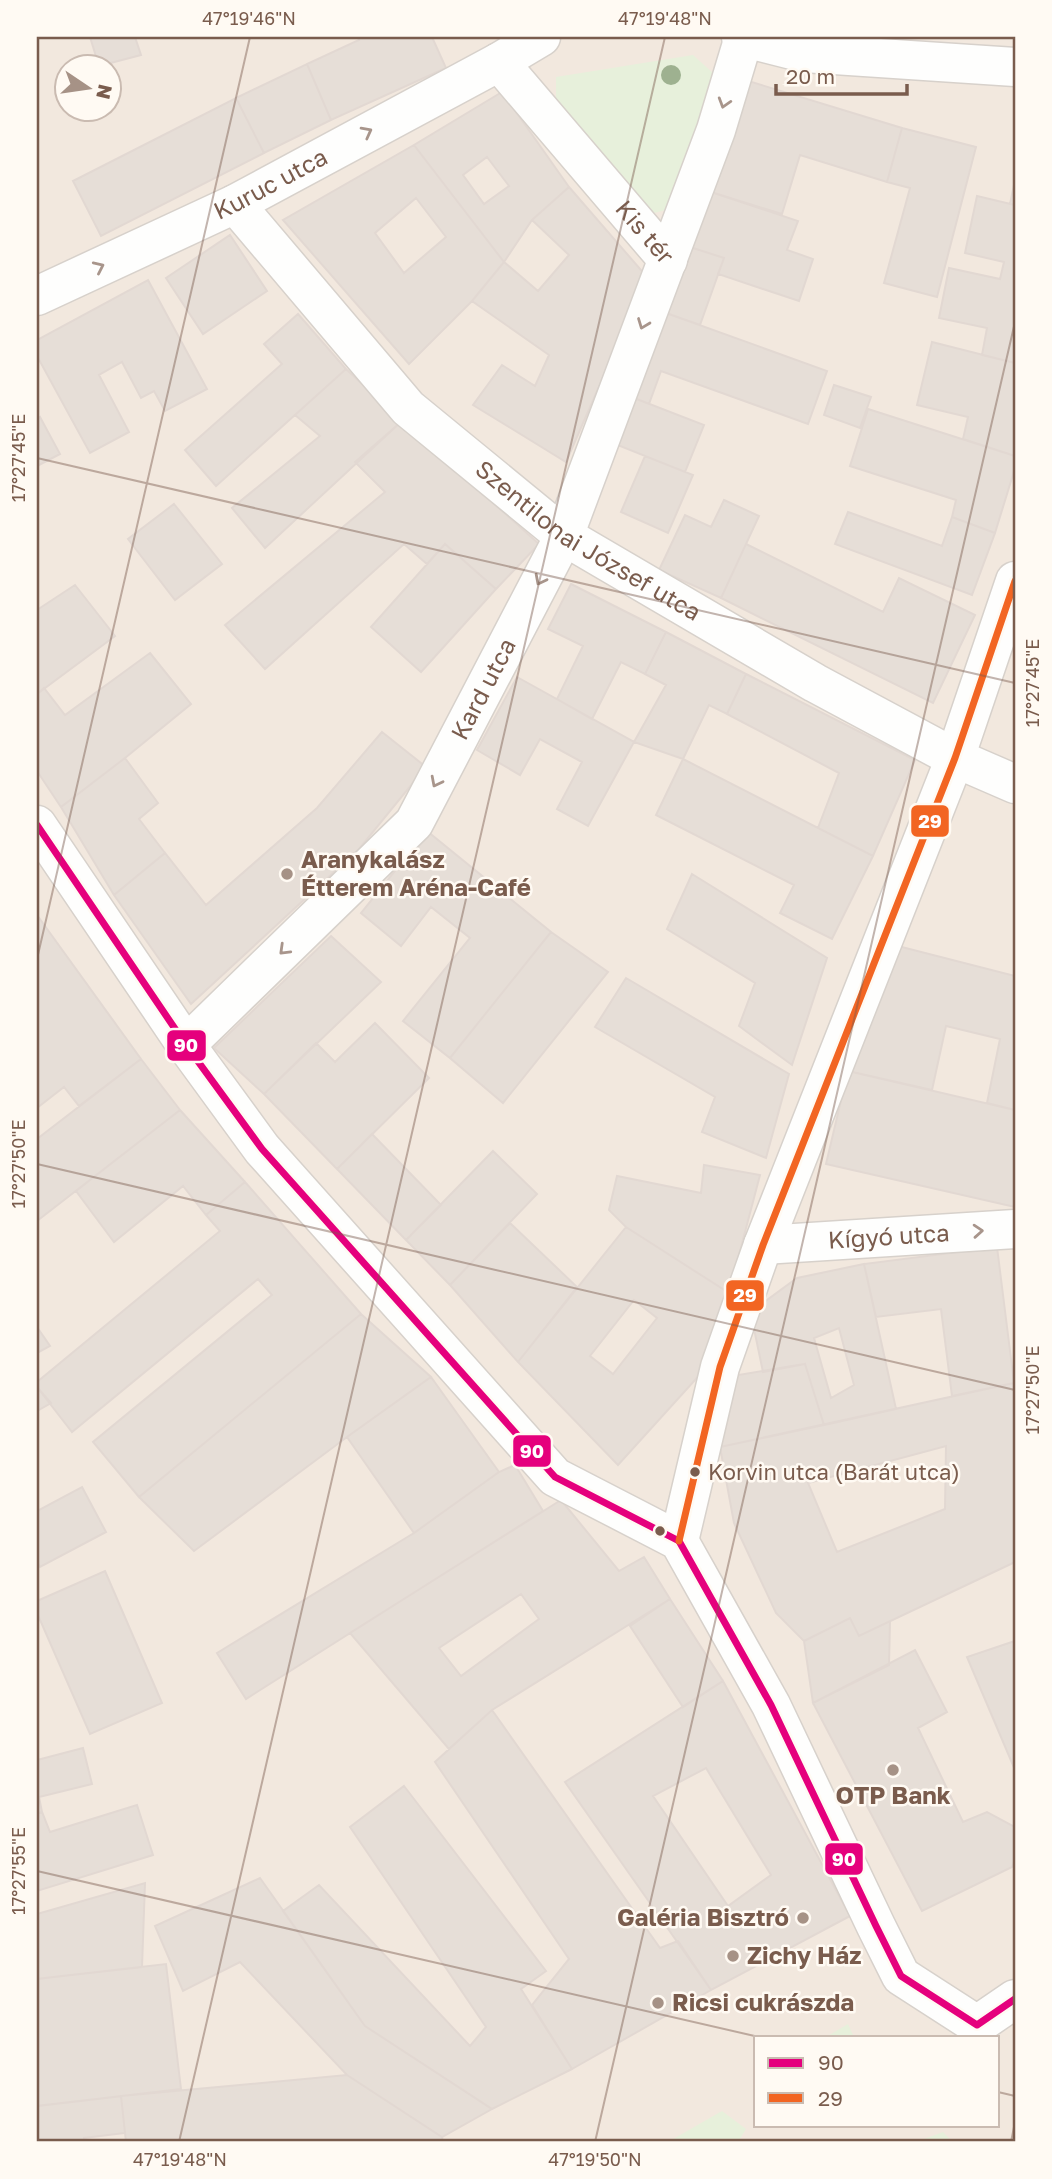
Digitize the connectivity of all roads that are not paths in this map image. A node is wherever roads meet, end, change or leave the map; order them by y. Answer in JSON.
{"nodes":[{"id":1,"x":541,"y":37,"type":"edge"},
{"id":2,"x":743,"y":37,"type":"edge"},
{"id":3,"x":499,"y":62,"type":"junction"},
{"id":4,"x":1015,"y":67,"type":"edge"},
{"id":5,"x":235,"y":204,"type":"junction"},
{"id":6,"x":668,"y":260,"type":"junction"},
{"id":7,"x":37,"y":296,"type":"edge"},
{"id":8,"x":564,"y":536,"type":"junction"},
{"id":9,"x":1015,"y":581,"type":"edge"},
{"id":10,"x":954,"y":758,"type":"junction"},
{"id":11,"x":1015,"y":784,"type":"edge"},
{"id":12,"x":37,"y":825,"type":"edge"},
{"id":13,"x":186,"y":1045,"type":"junction"},
{"id":14,"x":1015,"y":1229,"type":"edge"},
{"id":15,"x":763,"y":1245,"type":"junction"},
{"id":16,"x":679,"y":1541,"type":"junction"},
{"id":17,"x":1015,"y":1999,"type":"edge"}],
"edges":[{"from":1,"to":3,"type":"street"},
{"from":2,"to":4,"type":"street"},
{"from":2,"to":6,"type":"street","name":"Kis tér","one_way":true},
{"from":5,"to":3,"type":"street","name":"Kuruc utca","one_way":true},
{"from":3,"to":6,"type":"street","name":"Kis tér"},
{"from":7,"to":5,"type":"street","name":"Kuruc utca","one_way":true},
{"from":5,"to":8,"type":"street","name":"Szentilonai József utca"},
{"from":6,"to":8,"type":"street","name":"Kard utca","one_way":true},
{"from":8,"to":10,"type":"street","name":"Szentilonai József utca"},
{"from":8,"to":13,"type":"street","name":"Kard utca","one_way":true},
{"from":9,"to":10,"type":"street"},
{"from":10,"to":11,"type":"street","name":"Szentilonai József utca"},
{"from":10,"to":15,"type":"street"},
{"from":12,"to":13,"type":"street"},
{"from":13,"to":16,"type":"street"},
{"from":15,"to":14,"type":"street","name":"Kígyó utca","one_way":true},
{"from":15,"to":16,"type":"street"},
{"from":16,"to":17,"type":"street"}]}
